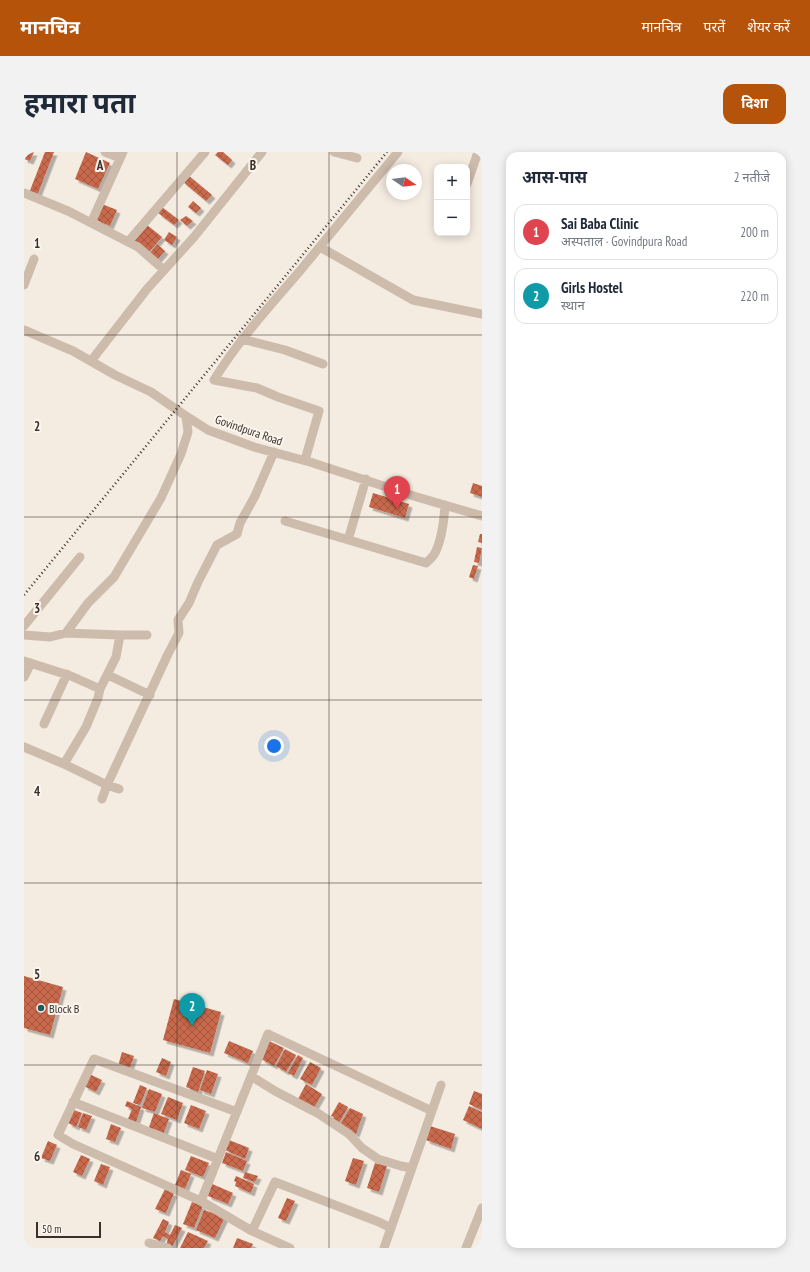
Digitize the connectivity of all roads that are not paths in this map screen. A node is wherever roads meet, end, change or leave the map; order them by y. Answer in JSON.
{"nodes":[{"id":1,"x":105,"y":152,"type":"edge"},
{"id":2,"x":205,"y":152,"type":"edge"},
{"id":3,"x":262,"y":152,"type":"edge"},
{"id":4,"x":334,"y":152,"type":"edge"},
{"id":5,"x":398,"y":152,"type":"edge"},
{"id":6,"x":478,"y":152,"type":"edge"},
{"id":7,"x":121,"y":155,"type":"edge"},
{"id":8,"x":357,"y":158,"type":"dead end"},
{"id":9,"x":470,"y":175,"type":"edge"},
{"id":10,"x":24,"y":193,"type":"edge"},
{"id":11,"x":92,"y":223,"type":"junction"},
{"id":12,"x":128,"y":242,"type":"junction"},
{"id":13,"x":320,"y":247,"type":"junction"},
{"id":14,"x":34,"y":259,"type":"dead end"},
{"id":15,"x":164,"y":270,"type":"junction"},
{"id":16,"x":24,"y":285,"type":"edge"},
{"id":17,"x":482,"y":314,"type":"edge"},
{"id":18,"x":24,"y":330,"type":"edge"},
{"id":19,"x":242,"y":339,"type":"junction"},
{"id":20,"x":91,"y":361,"type":"junction"},
{"id":21,"x":323,"y":364,"type":"dead end"},
{"id":22,"x":186,"y":416,"type":"junction"},
{"id":23,"x":274,"y":452,"type":"junction"},
{"id":24,"x":305,"y":460,"type":"junction"},
{"id":25,"x":366,"y":479,"type":"junction"},
{"id":26,"x":445,"y":506,"type":"junction"},
{"id":27,"x":482,"y":516,"type":"edge"},
{"id":28,"x":285,"y":521,"type":"dead end"},
{"id":29,"x":348,"y":540,"type":"junction"},
{"id":30,"x":80,"y":557,"type":"dead end"},
{"id":31,"x":24,"y":626,"type":"edge"},
{"id":32,"x":66,"y":633,"type":"junction"},
{"id":33,"x":24,"y":635,"type":"edge"},
{"id":34,"x":120,"y":635,"type":"junction"},
{"id":35,"x":147,"y":635,"type":"dead end"},
{"id":36,"x":27,"y":662,"type":"edge"},
{"id":37,"x":67,"y":674,"type":"junction"},
{"id":38,"x":108,"y":675,"type":"junction"},
{"id":39,"x":24,"y":677,"type":"edge"},
{"id":40,"x":100,"y":689,"type":"junction"},
{"id":41,"x":150,"y":695,"type":"junction"},
{"id":42,"x":44,"y":724,"type":"dead end"},
{"id":43,"x":24,"y":748,"type":"edge"},
{"id":44,"x":64,"y":764,"type":"junction"},
{"id":45,"x":107,"y":786,"type":"junction"},
{"id":46,"x":119,"y":790,"type":"dead end"},
{"id":47,"x":102,"y":799,"type":"dead end"},
{"id":48,"x":251,"y":1076,"type":"junction"},
{"id":49,"x":441,"y":1085,"type":"dead end"},
{"id":50,"x":73,"y":1102,"type":"junction"},
{"id":51,"x":432,"y":1111,"type":"junction"},
{"id":52,"x":237,"y":1112,"type":"junction"},
{"id":53,"x":218,"y":1159,"type":"junction"},
{"id":54,"x":412,"y":1168,"type":"junction"},
{"id":55,"x":200,"y":1201,"type":"junction"},
{"id":56,"x":482,"y":1208,"type":"edge"},
{"id":57,"x":391,"y":1228,"type":"junction"},
{"id":58,"x":252,"y":1231,"type":"junction"},
{"id":59,"x":150,"y":1243,"type":"dead end"},
{"id":60,"x":168,"y":1248,"type":"edge"},
{"id":61,"x":290,"y":1248,"type":"edge"},
{"id":62,"x":384,"y":1248,"type":"edge"},
{"id":63,"x":466,"y":1248,"type":"edge"}],
"edges":[{"from":1,"to":7,"type":"street"},
{"from":2,"to":12,"type":"street"},
{"from":3,"to":15,"type":"street"},
{"from":4,"to":8,"type":"street"},
{"from":5,"to":13,"type":"street"},
{"from":6,"to":9,"type":"street"},
{"from":7,"to":11,"type":"street"},
{"from":10,"to":11,"type":"street"},
{"from":11,"to":12,"type":"street"},
{"from":12,"to":15,"type":"street"},
{"from":13,"to":17,"type":"street"},
{"from":13,"to":19,"type":"street"},
{"from":14,"to":16,"type":"street"},
{"from":15,"to":20,"type":"street"},
{"from":18,"to":20,"type":"street","name":"Govindpura Road"},
{"from":19,"to":21,"type":"street"},
{"from":19,"to":24,"type":"street"},
{"from":20,"to":22,"type":"street","name":"Govindpura Road"},
{"from":22,"to":23,"type":"street","name":"Govindpura Road"},
{"from":22,"to":32,"type":"street"},
{"from":23,"to":24,"type":"street","name":"Govindpura Road"},
{"from":23,"to":41,"type":"street"},
{"from":24,"to":25,"type":"street","name":"Govindpura Road"},
{"from":25,"to":26,"type":"street","name":"Govindpura Road"},
{"from":25,"to":29,"type":"street"},
{"from":26,"to":27,"type":"street","name":"Govindpura Road"},
{"from":26,"to":29,"type":"street"},
{"from":28,"to":29,"type":"street"},
{"from":30,"to":31,"type":"street"},
{"from":32,"to":33,"type":"street"},
{"from":32,"to":34,"type":"street"},
{"from":34,"to":35,"type":"street"},
{"from":34,"to":38,"type":"street"},
{"from":36,"to":37,"type":"street"},
{"from":36,"to":39,"type":"street"},
{"from":37,"to":40,"type":"street"},
{"from":37,"to":42,"type":"street"},
{"from":38,"to":40,"type":"street"},
{"from":38,"to":41,"type":"street"},
{"from":40,"to":44,"type":"street"},
{"from":41,"to":45,"type":"street"},
{"from":43,"to":44,"type":"street"},
{"from":44,"to":45,"type":"street"},
{"from":45,"to":46,"type":"street"},
{"from":45,"to":47,"type":"street"},
{"from":48,"to":51,"type":"street"},
{"from":48,"to":52,"type":"street"},
{"from":48,"to":54,"type":"street"},
{"from":49,"to":51,"type":"street"},
{"from":50,"to":52,"type":"street"},
{"from":50,"to":53,"type":"street"},
{"from":50,"to":55,"type":"street"},
{"from":51,"to":54,"type":"street"},
{"from":52,"to":53,"type":"street"},
{"from":53,"to":55,"type":"street"},
{"from":54,"to":57,"type":"street"},
{"from":55,"to":58,"type":"street"},
{"from":56,"to":63,"type":"street"},
{"from":57,"to":58,"type":"street"},
{"from":57,"to":62,"type":"street"},
{"from":58,"to":61,"type":"street"},
{"from":59,"to":60,"type":"street"}]}
